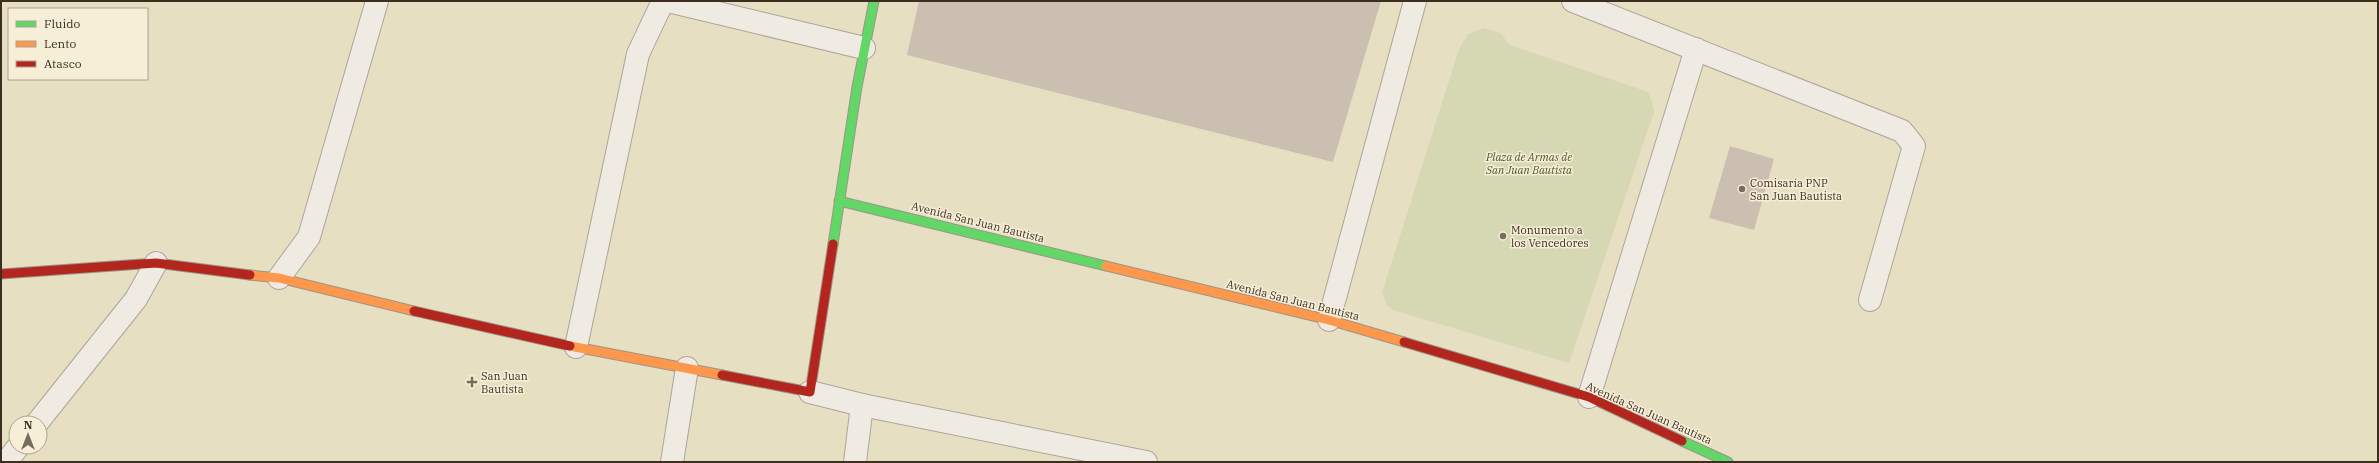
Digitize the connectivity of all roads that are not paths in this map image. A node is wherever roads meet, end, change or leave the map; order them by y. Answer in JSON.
{"nodes":[{"id":1,"x":377,"y":1,"type":"edge"},
{"id":2,"x":663,"y":1,"type":"edge"},
{"id":3,"x":668,"y":1,"type":"edge"},
{"id":4,"x":874,"y":1,"type":"edge"},
{"id":5,"x":1415,"y":1,"type":"edge"},
{"id":6,"x":1574,"y":1,"type":"edge"},
{"id":7,"x":864,"y":48,"type":"junction"},
{"id":8,"x":1696,"y":49,"type":"junction"},
{"id":9,"x":839,"y":201,"type":"junction"},
{"id":10,"x":156,"y":263,"type":"junction"},
{"id":11,"x":1,"y":274,"type":"edge"},
{"id":12,"x":279,"y":278,"type":"junction"},
{"id":13,"x":1870,"y":300,"type":"dead end"},
{"id":14,"x":1329,"y":320,"type":"junction"},
{"id":15,"x":576,"y":347,"type":"junction"},
{"id":16,"x":687,"y":368,"type":"junction"},
{"id":17,"x":810,"y":392,"type":"junction"},
{"id":18,"x":1589,"y":397,"type":"junction"},
{"id":19,"x":862,"y":405,"type":"junction"},
{"id":20,"x":43,"y":415,"type":"edge"},
{"id":21,"x":672,"y":462,"type":"edge"},
{"id":22,"x":855,"y":462,"type":"edge"},
{"id":23,"x":1146,"y":462,"type":"edge"},
{"id":24,"x":1728,"y":462,"type":"edge"}],
"edges":[{"from":1,"to":12,"type":"street"},
{"from":2,"to":15,"type":"street"},
{"from":3,"to":7,"type":"street"},
{"from":4,"to":7,"type":"main road"},
{"from":5,"to":14,"type":"street"},
{"from":6,"to":8,"type":"street"},
{"from":7,"to":9,"type":"main road"},
{"from":8,"to":13,"type":"street"},
{"from":8,"to":18,"type":"street"},
{"from":9,"to":14,"type":"main road","name":"Avenida San Juan Bautista"},
{"from":9,"to":17,"type":"main road"},
{"from":10,"to":11,"type":"main road"},
{"from":10,"to":12,"type":"main road"},
{"from":10,"to":20,"type":"street"},
{"from":12,"to":15,"type":"main road"},
{"from":14,"to":18,"type":"main road","name":"Avenida San Juan Bautista"},
{"from":15,"to":16,"type":"main road"},
{"from":16,"to":17,"type":"main road"},
{"from":16,"to":21,"type":"street"},
{"from":17,"to":19,"type":"street"},
{"from":18,"to":24,"type":"main road","name":"Avenida San Juan Bautista"},
{"from":19,"to":22,"type":"street"},
{"from":19,"to":23,"type":"street"}]}
